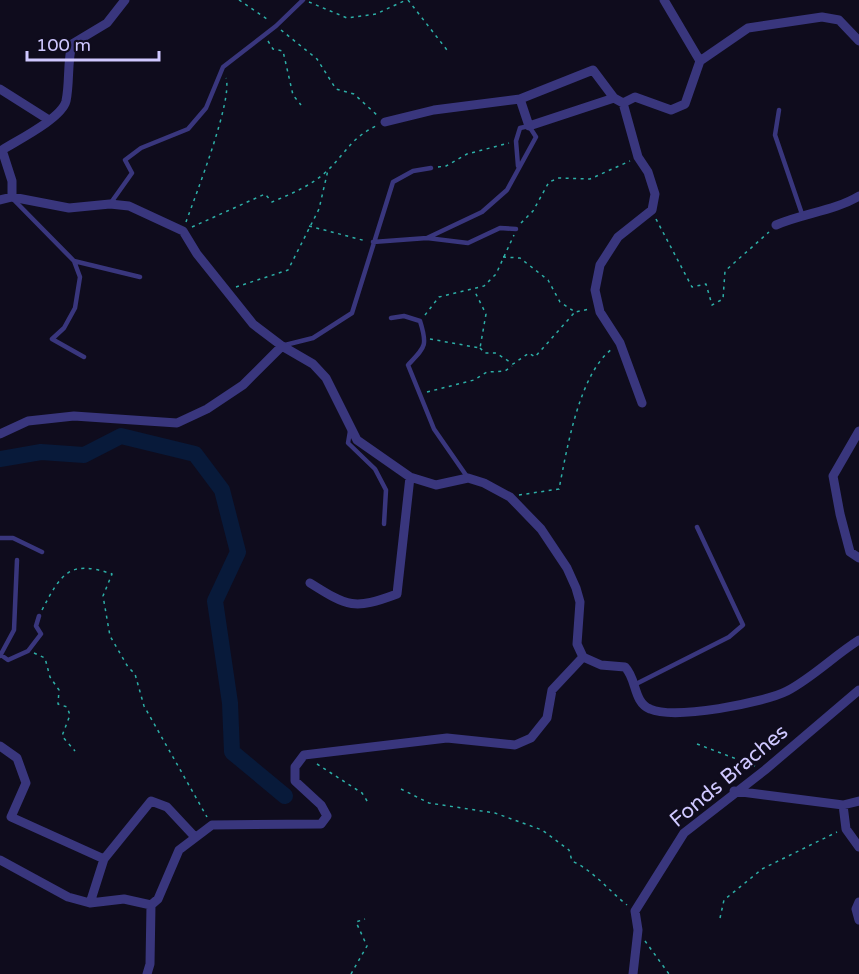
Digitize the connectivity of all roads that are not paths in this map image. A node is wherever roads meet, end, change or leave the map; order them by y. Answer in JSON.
{"nodes":[{"id":1,"x":124,"y":0,"type":"edge"},
{"id":2,"x":304,"y":0,"type":"edge"},
{"id":3,"x":664,"y":0,"type":"edge"},
{"id":4,"x":859,"y":41,"type":"edge"},
{"id":5,"x":700,"y":61,"type":"junction"},
{"id":6,"x":0,"y":88,"type":"edge"},
{"id":7,"x":520,"y":99,"type":"junction"},
{"id":8,"x":618,"y":101,"type":"junction"},
{"id":9,"x":779,"y":110,"type":"dead end"},
{"id":10,"x":49,"y":120,"type":"junction"},
{"id":11,"x":385,"y":122,"type":"road end"},
{"id":12,"x":529,"y":126,"type":"junction"},
{"id":13,"x":518,"y":166,"type":"junction"},
{"id":14,"x":431,"y":168,"type":"road end"},
{"id":15,"x":859,"y":196,"type":"edge"},
{"id":16,"x":12,"y":197,"type":"junction"},
{"id":17,"x":0,"y":200,"type":"edge"},
{"id":18,"x":110,"y":204,"type":"junction"},
{"id":19,"x":802,"y":214,"type":"junction"},
{"id":20,"x":776,"y":225,"type":"road end"},
{"id":21,"x":516,"y":229,"type":"road end"},
{"id":22,"x":427,"y":238,"type":"junction"},
{"id":23,"x":373,"y":242,"type":"junction"},
{"id":24,"x":74,"y":261,"type":"junction"},
{"id":25,"x":140,"y":278,"type":"dead end"},
{"id":26,"x":391,"y":318,"type":"dead end"},
{"id":27,"x":282,"y":346,"type":"junction"},
{"id":28,"x":84,"y":357,"type":"dead end"},
{"id":29,"x":642,"y":403,"type":"dead end"},
{"id":30,"x":350,"y":431,"type":"junction"},
{"id":31,"x":859,"y":431,"type":"edge"},
{"id":32,"x":0,"y":434,"type":"edge"},
{"id":33,"x":410,"y":477,"type":"junction"},
{"id":34,"x":468,"y":478,"type":"junction"},
{"id":35,"x":384,"y":524,"type":"dead end"},
{"id":36,"x":697,"y":527,"type":"dead end"},
{"id":37,"x":0,"y":538,"type":"edge"},
{"id":38,"x":42,"y":552,"type":"dead end"},
{"id":39,"x":859,"y":558,"type":"edge"},
{"id":40,"x":17,"y":560,"type":"dead end"},
{"id":41,"x":310,"y":583,"type":"dead end"},
{"id":42,"x":39,"y":616,"type":"road end"},
{"id":43,"x":859,"y":640,"type":"edge"},
{"id":44,"x":1,"y":655,"type":"edge"},
{"id":45,"x":582,"y":657,"type":"junction"},
{"id":46,"x":634,"y":685,"type":"junction"},
{"id":47,"x":859,"y":690,"type":"edge"},
{"id":48,"x":0,"y":746,"type":"edge"},
{"id":49,"x":734,"y":791,"type":"junction"},
{"id":50,"x":859,"y":801,"type":"edge"},
{"id":51,"x":843,"y":806,"type":"junction"},
{"id":52,"x":195,"y":837,"type":"junction"},
{"id":53,"x":859,"y":847,"type":"edge"},
{"id":54,"x":104,"y":859,"type":"junction"},
{"id":55,"x":0,"y":860,"type":"edge"},
{"id":56,"x":859,"y":902,"type":"edge"},
{"id":57,"x":90,"y":903,"type":"junction"},
{"id":58,"x":151,"y":905,"type":"junction"},
{"id":59,"x":859,"y":920,"type":"edge"},
{"id":60,"x":147,"y":974,"type":"edge"},
{"id":61,"x":633,"y":974,"type":"edge"}],
"edges":[{"from":1,"to":10,"type":"street"},
{"from":2,"to":18,"type":"lane"},
{"from":3,"to":5,"type":"street"},
{"from":4,"to":5,"type":"street"},
{"from":5,"to":8,"type":"street"},
{"from":6,"to":10,"type":"street"},
{"from":7,"to":8,"type":"street"},
{"from":7,"to":11,"type":"street"},
{"from":7,"to":12,"type":"street"},
{"from":8,"to":12,"type":"street"},
{"from":8,"to":29,"type":"street"},
{"from":9,"to":19,"type":"lane"},
{"from":10,"to":16,"type":"street"},
{"from":12,"to":13,"type":"lane"},
{"from":12,"to":13,"type":"lane"},
{"from":13,"to":22,"type":"lane"},
{"from":14,"to":23,"type":"lane"},
{"from":15,"to":19,"type":"street"},
{"from":16,"to":17,"type":"street"},
{"from":16,"to":18,"type":"street"},
{"from":16,"to":24,"type":"lane"},
{"from":18,"to":27,"type":"street"},
{"from":19,"to":20,"type":"street"},
{"from":21,"to":22,"type":"lane"},
{"from":22,"to":23,"type":"lane"},
{"from":23,"to":27,"type":"lane"},
{"from":24,"to":25,"type":"lane"},
{"from":24,"to":28,"type":"lane"},
{"from":26,"to":34,"type":"lane"},
{"from":27,"to":30,"type":"street"},
{"from":27,"to":32,"type":"street"},
{"from":30,"to":33,"type":"street"},
{"from":30,"to":35,"type":"lane"},
{"from":31,"to":39,"type":"street"},
{"from":33,"to":34,"type":"street"},
{"from":33,"to":41,"type":"street"},
{"from":34,"to":45,"type":"street"},
{"from":36,"to":46,"type":"lane"},
{"from":37,"to":38,"type":"lane"},
{"from":40,"to":44,"type":"lane"},
{"from":42,"to":44,"type":"lane"},
{"from":43,"to":46,"type":"street"},
{"from":45,"to":46,"type":"street"},
{"from":45,"to":52,"type":"street"},
{"from":47,"to":49,"type":"street","name":"Fonds Braches"},
{"from":48,"to":54,"type":"street"},
{"from":49,"to":51,"type":"street"},
{"from":49,"to":61,"type":"street","name":"Fonds Braches"},
{"from":50,"to":51,"type":"street"},
{"from":51,"to":53,"type":"street"},
{"from":52,"to":54,"type":"street"},
{"from":52,"to":58,"type":"street"},
{"from":54,"to":57,"type":"street"},
{"from":55,"to":57,"type":"street"},
{"from":56,"to":59,"type":"street"},
{"from":57,"to":58,"type":"street"},
{"from":58,"to":60,"type":"street"}]}
